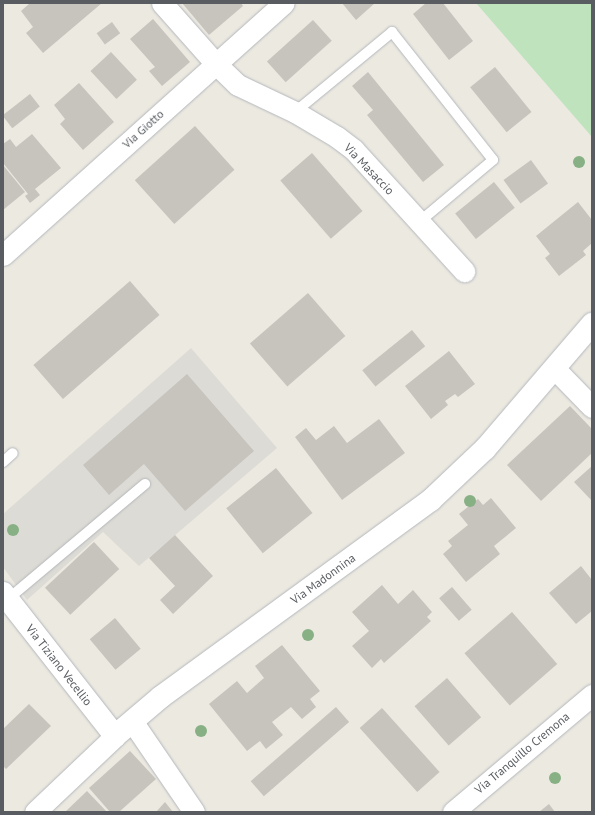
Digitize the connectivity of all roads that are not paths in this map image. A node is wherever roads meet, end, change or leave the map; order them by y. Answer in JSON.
{"nodes":[{"id":1,"x":162,"y":3,"type":"edge"},
{"id":2,"x":284,"y":3,"type":"edge"},
{"id":3,"x":216,"y":64,"type":"junction"},
{"id":4,"x":295,"y":112,"type":"junction"},
{"id":5,"x":419,"y":222,"type":"junction"},
{"id":6,"x":3,"y":255,"type":"edge"},
{"id":7,"x":464,"y":271,"type":"dead end"},
{"id":8,"x":592,"y":324,"type":"edge"},
{"id":9,"x":555,"y":369,"type":"junction"},
{"id":10,"x":592,"y":407,"type":"edge"},
{"id":11,"x":13,"y":453,"type":"dead end"},
{"id":12,"x":3,"y":462,"type":"edge"},
{"id":13,"x":145,"y":484,"type":"dead end"},
{"id":14,"x":6,"y":596,"type":"edge"},
{"id":15,"x":592,"y":695,"type":"edge"},
{"id":16,"x":132,"y":721,"type":"junction"},
{"id":17,"x":115,"y":736,"type":"junction"},
{"id":18,"x":35,"y":812,"type":"edge"},
{"id":19,"x":194,"y":812,"type":"edge"},
{"id":20,"x":453,"y":812,"type":"edge"}],
"edges":[{"from":1,"to":3,"type":"street","name":"Via Masaccio"},
{"from":2,"to":3,"type":"street","name":"Via Giotto"},
{"from":3,"to":4,"type":"street","name":"Via Masaccio"},
{"from":3,"to":6,"type":"street","name":"Via Giotto"},
{"from":4,"to":5,"type":"street","name":"Via Masaccio"},
{"from":4,"to":5,"type":"lane"},
{"from":5,"to":7,"type":"street","name":"Via Masaccio"},
{"from":8,"to":9,"type":"street","name":"Via Madonnina"},
{"from":9,"to":10,"type":"street"},
{"from":9,"to":16,"type":"street","name":"Via Madonnina"},
{"from":11,"to":12,"type":"lane"},
{"from":13,"to":14,"type":"lane"},
{"from":14,"to":17,"type":"street","name":"Via Tiziano Vecellio"},
{"from":15,"to":20,"type":"street","name":"Via Tranquillo Cremona"},
{"from":16,"to":17,"type":"street","name":"Via Madonnina"},
{"from":16,"to":19,"type":"street"},
{"from":17,"to":18,"type":"street","name":"Via Madonnina"}]}
